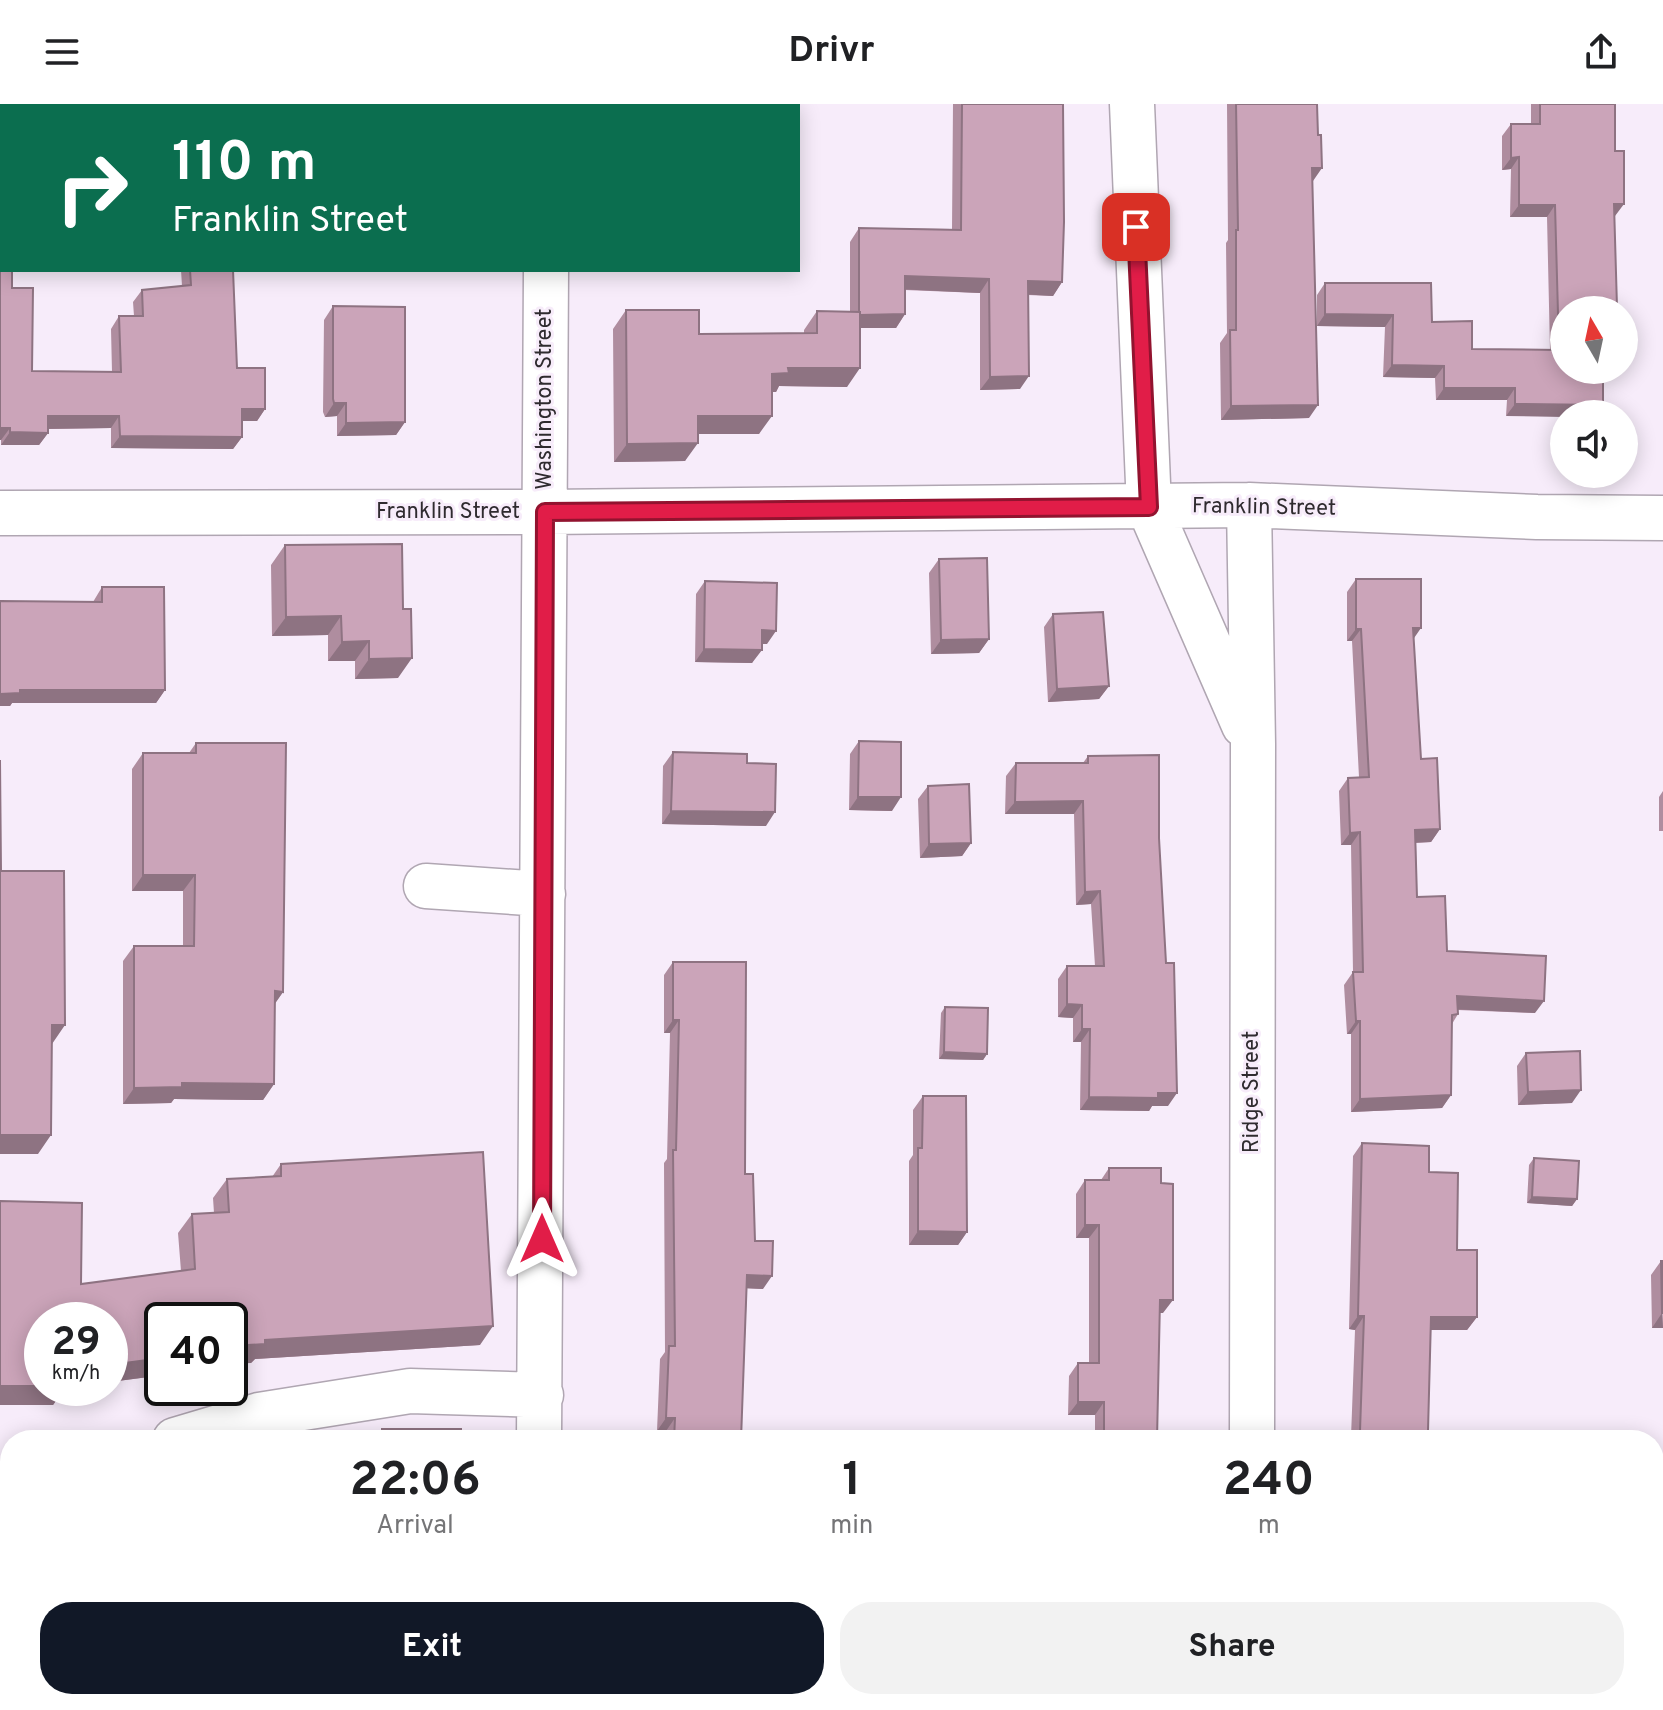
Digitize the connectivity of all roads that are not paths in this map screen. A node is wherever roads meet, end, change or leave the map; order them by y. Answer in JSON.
{"nodes":[{"id":1,"x":1132,"y":104,"type":"edge"},
{"id":2,"x":546,"y":272,"type":"edge"},
{"id":3,"x":1249,"y":505,"type":"junction"},
{"id":4,"x":1149,"y":507,"type":"junction"},
{"id":5,"x":545,"y":512,"type":"junction"},
{"id":6,"x":0,"y":513,"type":"edge"},
{"id":7,"x":1663,"y":518,"type":"edge"},
{"id":8,"x":1253,"y":744,"type":"junction"},
{"id":9,"x":426,"y":886,"type":"dead end"},
{"id":10,"x":543,"y":894,"type":"junction"},
{"id":11,"x":541,"y":1395,"type":"junction"},
{"id":12,"x":209,"y":1430,"type":"edge"},
{"id":13,"x":539,"y":1430,"type":"edge"},
{"id":14,"x":1252,"y":1430,"type":"edge"}],
"edges":[{"from":1,"to":4,"type":"street"},
{"from":2,"to":5,"type":"street","name":"Washington Street"},
{"from":3,"to":4,"type":"street","name":"Franklin Street"},
{"from":3,"to":7,"type":"street","name":"Franklin Street"},
{"from":3,"to":8,"type":"street","name":"Ridge Street"},
{"from":4,"to":5,"type":"street","name":"Franklin Street"},
{"from":4,"to":8,"type":"street","name":"Ridge Street"},
{"from":5,"to":6,"type":"street","name":"Franklin Street"},
{"from":5,"to":10,"type":"street","name":"Washington Street"},
{"from":8,"to":14,"type":"street","name":"Ridge Street"},
{"from":9,"to":10,"type":"street"},
{"from":10,"to":11,"type":"street","name":"Washington Street"},
{"from":11,"to":12,"type":"street"},
{"from":11,"to":13,"type":"street","name":"Washington Street"}]}
